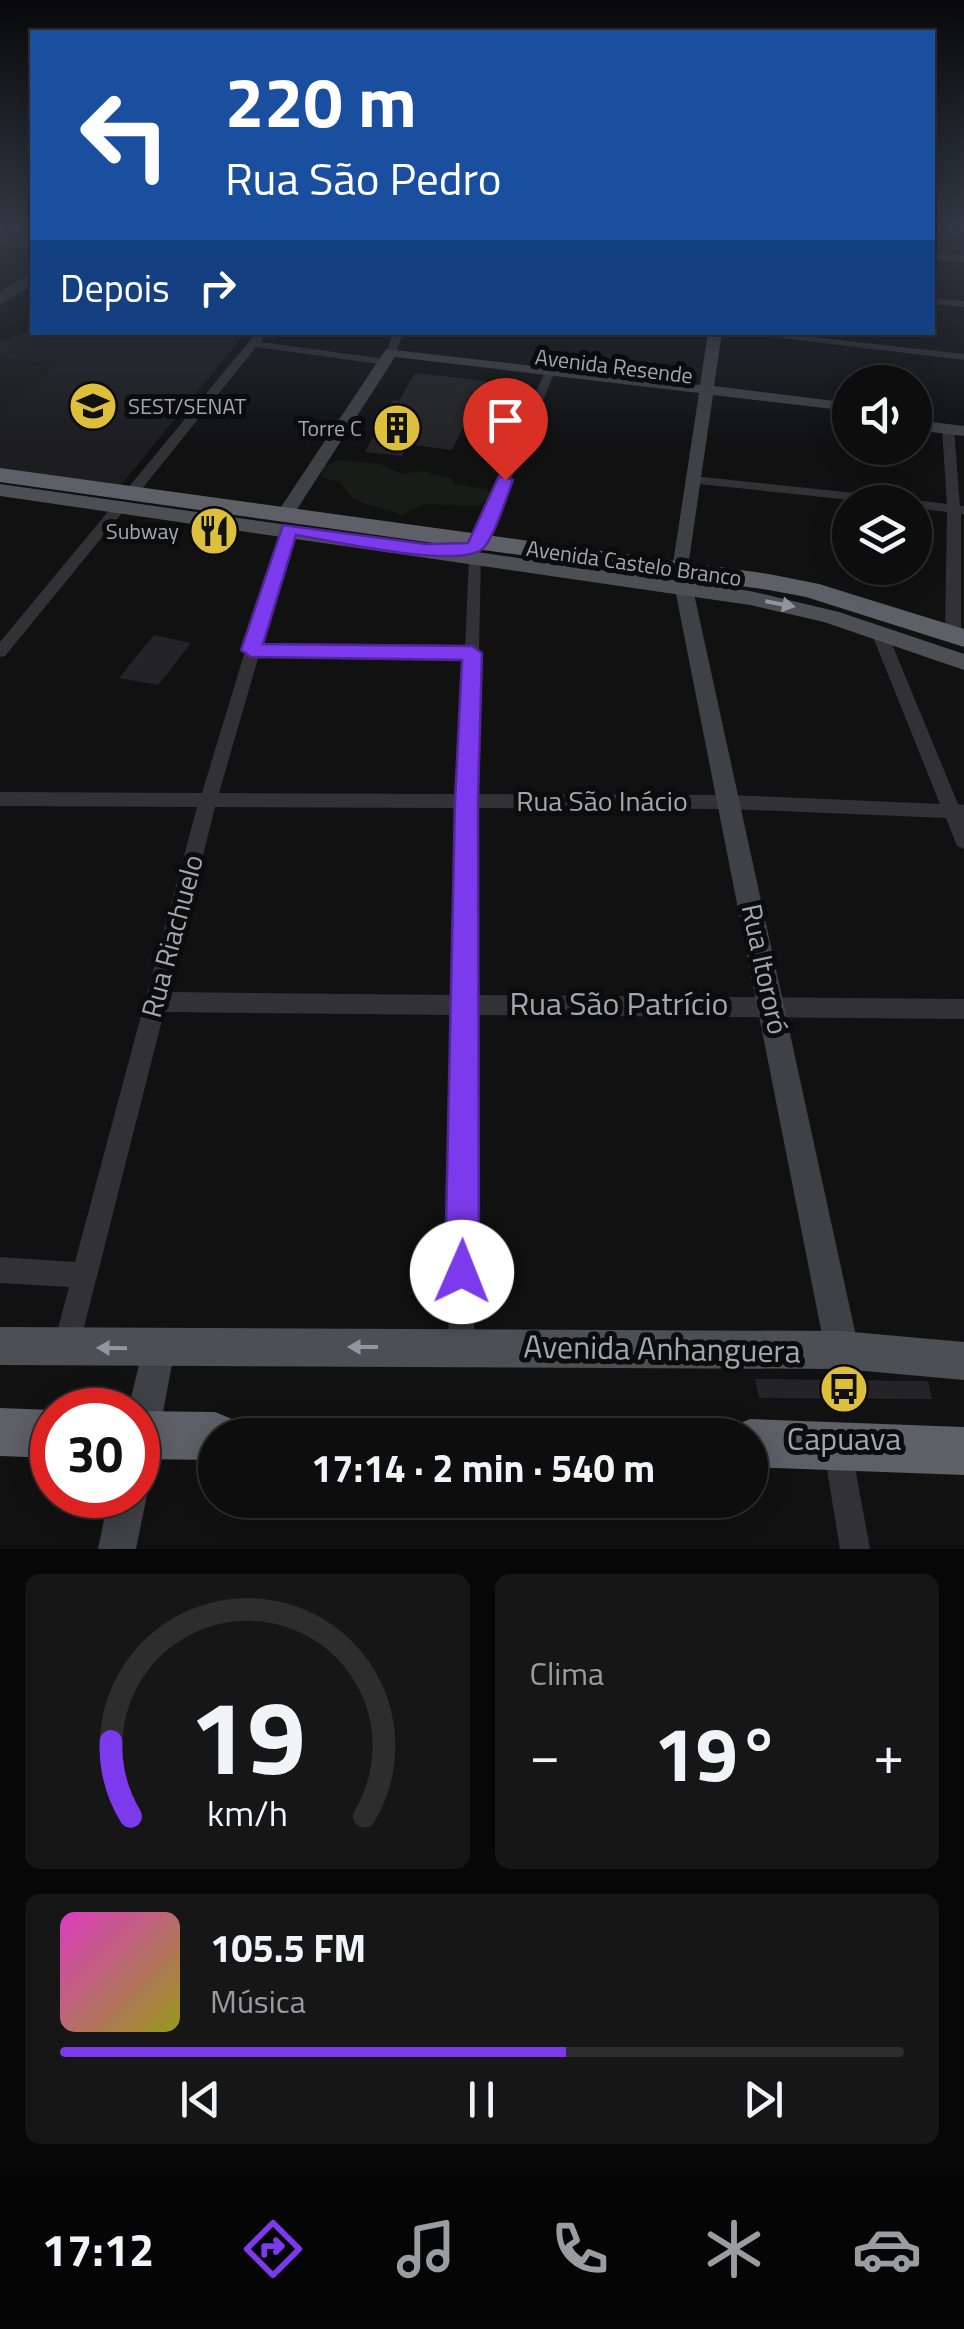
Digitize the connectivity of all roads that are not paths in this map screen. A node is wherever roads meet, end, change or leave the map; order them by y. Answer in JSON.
{"nodes":[{"id":1,"x":261,"y":335,"type":"edge"},
{"id":2,"x":398,"y":335,"type":"edge"},
{"id":3,"x":716,"y":335,"type":"edge"},
{"id":4,"x":763,"y":335,"type":"edge"},
{"id":5,"x":254,"y":344,"type":"junction"},
{"id":6,"x":388,"y":357,"type":"junction"},
{"id":7,"x":964,"y":357,"type":"edge"},
{"id":8,"x":548,"y":376,"type":"junction"},
{"id":9,"x":707,"y":395,"type":"junction"},
{"id":10,"x":832,"y":405,"type":"edge"},
{"id":11,"x":832,"y":414,"type":"edge"},
{"id":12,"x":932,"y":416,"type":"edge"},
{"id":13,"x":964,"y":420,"type":"edge"},
{"id":14,"x":956,"y":430,"type":"edge"},
{"id":15,"x":0,"y":475,"type":"edge"},
{"id":16,"x":694,"y":480,"type":"junction"},
{"id":17,"x":0,"y":490,"type":"edge"},
{"id":18,"x":832,"y":495,"type":"edge"},
{"id":19,"x":127,"y":498,"type":"junction"},
{"id":20,"x":932,"y":506,"type":"edge"},
{"id":21,"x":959,"y":509,"type":"edge"},
{"id":22,"x":288,"y":521,"type":"junction"},
{"id":23,"x":478,"y":550,"type":"junction"},
{"id":24,"x":682,"y":579,"type":"junction"},
{"id":25,"x":880,"y":632,"type":"junction"},
{"id":26,"x":959,"y":636,"type":"edge"},
{"id":27,"x":251,"y":650,"type":"junction"},
{"id":28,"x":0,"y":652,"type":"edge"},
{"id":29,"x":472,"y":653,"type":"junction"},
{"id":30,"x":964,"y":662,"type":"edge"},
{"id":31,"x":0,"y":799,"type":"edge"},
{"id":32,"x":466,"y":800,"type":"junction"},
{"id":33,"x":208,"y":801,"type":"junction"},
{"id":34,"x":730,"y":802,"type":"junction"},
{"id":35,"x":958,"y":812,"type":"edge"},
{"id":36,"x":964,"y":840,"type":"edge"},
{"id":37,"x":154,"y":1002,"type":"junction"},
{"id":38,"x":773,"y":1004,"type":"junction"},
{"id":39,"x":466,"y":1005,"type":"junction"},
{"id":40,"x":964,"y":1008,"type":"edge"},
{"id":41,"x":0,"y":1270,"type":"edge"},
{"id":42,"x":82,"y":1275,"type":"junction"},
{"id":43,"x":0,"y":1346,"type":"edge"},
{"id":44,"x":461,"y":1346,"type":"junction"},
{"id":45,"x":66,"y":1347,"type":"junction"},
{"id":46,"x":158,"y":1348,"type":"junction"},
{"id":47,"x":842,"y":1350,"type":"junction"},
{"id":48,"x":964,"y":1361,"type":"edge"},
{"id":49,"x":149,"y":1388,"type":"edge"},
{"id":50,"x":0,"y":1432,"type":"edge"},
{"id":51,"x":30,"y":1433,"type":"edge"},
{"id":52,"x":198,"y":1437,"type":"edge"},
{"id":53,"x":160,"y":1439,"type":"edge"},
{"id":54,"x":768,"y":1442,"type":"edge"},
{"id":55,"x":836,"y":1444,"type":"junction"},
{"id":56,"x":964,"y":1451,"type":"edge"},
{"id":57,"x":123,"y":1518,"type":"edge"},
{"id":58,"x":117,"y":1549,"type":"edge"},
{"id":59,"x":855,"y":1549,"type":"edge"}],
"edges":[{"from":1,"to":5,"type":"street"},
{"from":2,"to":6,"type":"street","name":"Rua Riachuelo"},
{"from":3,"to":9,"type":"street","name":"Rua Itororó"},
{"from":4,"to":7,"type":"street"},
{"from":5,"to":6,"type":"street","name":"Avenida Resende"},
{"from":5,"to":19,"type":"street"},
{"from":6,"to":8,"type":"street","name":"Avenida Resende"},
{"from":6,"to":22,"type":"street","name":"Rua Riachuelo"},
{"from":8,"to":9,"type":"street","name":"Avenida Resende"},
{"from":8,"to":23,"type":"street"},
{"from":9,"to":10,"type":"street","name":"Avenida Resende"},
{"from":9,"to":11,"type":"street","name":"Avenida Resende"},
{"from":9,"to":16,"type":"street","name":"Rua Itororó"},
{"from":12,"to":13,"type":"street"},
{"from":14,"to":21,"type":"street"},
{"from":15,"to":19,"type":"highway","name":"Avenida Castelo Branco"},
{"from":16,"to":18,"type":"street"},
{"from":16,"to":24,"type":"street","name":"Rua Itororó"},
{"from":17,"to":19,"type":"main road","name":"Avenida Castelo Branco"},
{"from":19,"to":22,"type":"highway","name":"Avenida Castelo Branco"},
{"from":19,"to":28,"type":"street"},
{"from":20,"to":21,"type":"street"},
{"from":21,"to":26,"type":"street"},
{"from":22,"to":23,"type":"highway","name":"Avenida Castelo Branco"},
{"from":22,"to":23,"type":"main road","name":"Avenida Castelo Branco"},
{"from":22,"to":27,"type":"street","name":"Rua Riachuelo"},
{"from":23,"to":24,"type":"highway","name":"Avenida Castelo Branco"},
{"from":23,"to":29,"type":"street"},
{"from":24,"to":25,"type":"main road","name":"Avenida Castelo Branco","one_way":true},
{"from":24,"to":26,"type":"highway","name":"Avenida Castelo Branco"},
{"from":24,"to":34,"type":"street","name":"Rua Itororó"},
{"from":25,"to":30,"type":"main road","name":"Avenida Castelo Branco"},
{"from":25,"to":35,"type":"street"},
{"from":27,"to":29,"type":"street"},
{"from":27,"to":33,"type":"street","name":"Rua Riachuelo"},
{"from":29,"to":32,"type":"street"},
{"from":31,"to":33,"type":"street","name":"Rua São Inácio"},
{"from":32,"to":33,"type":"street","name":"Rua São Inácio"},
{"from":32,"to":34,"type":"street","name":"Rua São Inácio"},
{"from":32,"to":39,"type":"street"},
{"from":33,"to":37,"type":"street","name":"Rua Riachuelo"},
{"from":34,"to":35,"type":"street","name":"Rua São Inácio"},
{"from":34,"to":38,"type":"street","name":"Rua Itororó"},
{"from":35,"to":36,"type":"street"},
{"from":37,"to":39,"type":"street","name":"Rua São Patrício"},
{"from":37,"to":42,"type":"street","name":"Rua Riachuelo"},
{"from":38,"to":39,"type":"street","name":"Rua São Patrício"},
{"from":38,"to":40,"type":"street","name":"Rua São Patrício"},
{"from":38,"to":47,"type":"street","name":"Rua Itororó"},
{"from":39,"to":44,"type":"street"},
{"from":41,"to":42,"type":"street"},
{"from":42,"to":45,"type":"street","name":"Rua Riachuelo"},
{"from":43,"to":45,"type":"main road","name":"Avenida Anhanguera"},
{"from":44,"to":46,"type":"main road","name":"Avenida Anhanguera","one_way":true},
{"from":44,"to":47,"type":"main road","name":"Avenida Anhanguera"},
{"from":46,"to":45,"type":"main road","name":"Avenida Anhanguera","one_way":true},
{"from":46,"to":49,"type":"street"},
{"from":47,"to":48,"type":"main road","name":"Avenida Anhanguera"},
{"from":50,"to":51,"type":"highway"},
{"from":52,"to":53,"type":"highway"},
{"from":54,"to":55,"type":"highway"},
{"from":55,"to":56,"type":"highway"},
{"from":55,"to":59,"type":"street"},
{"from":57,"to":58,"type":"street"}]}
